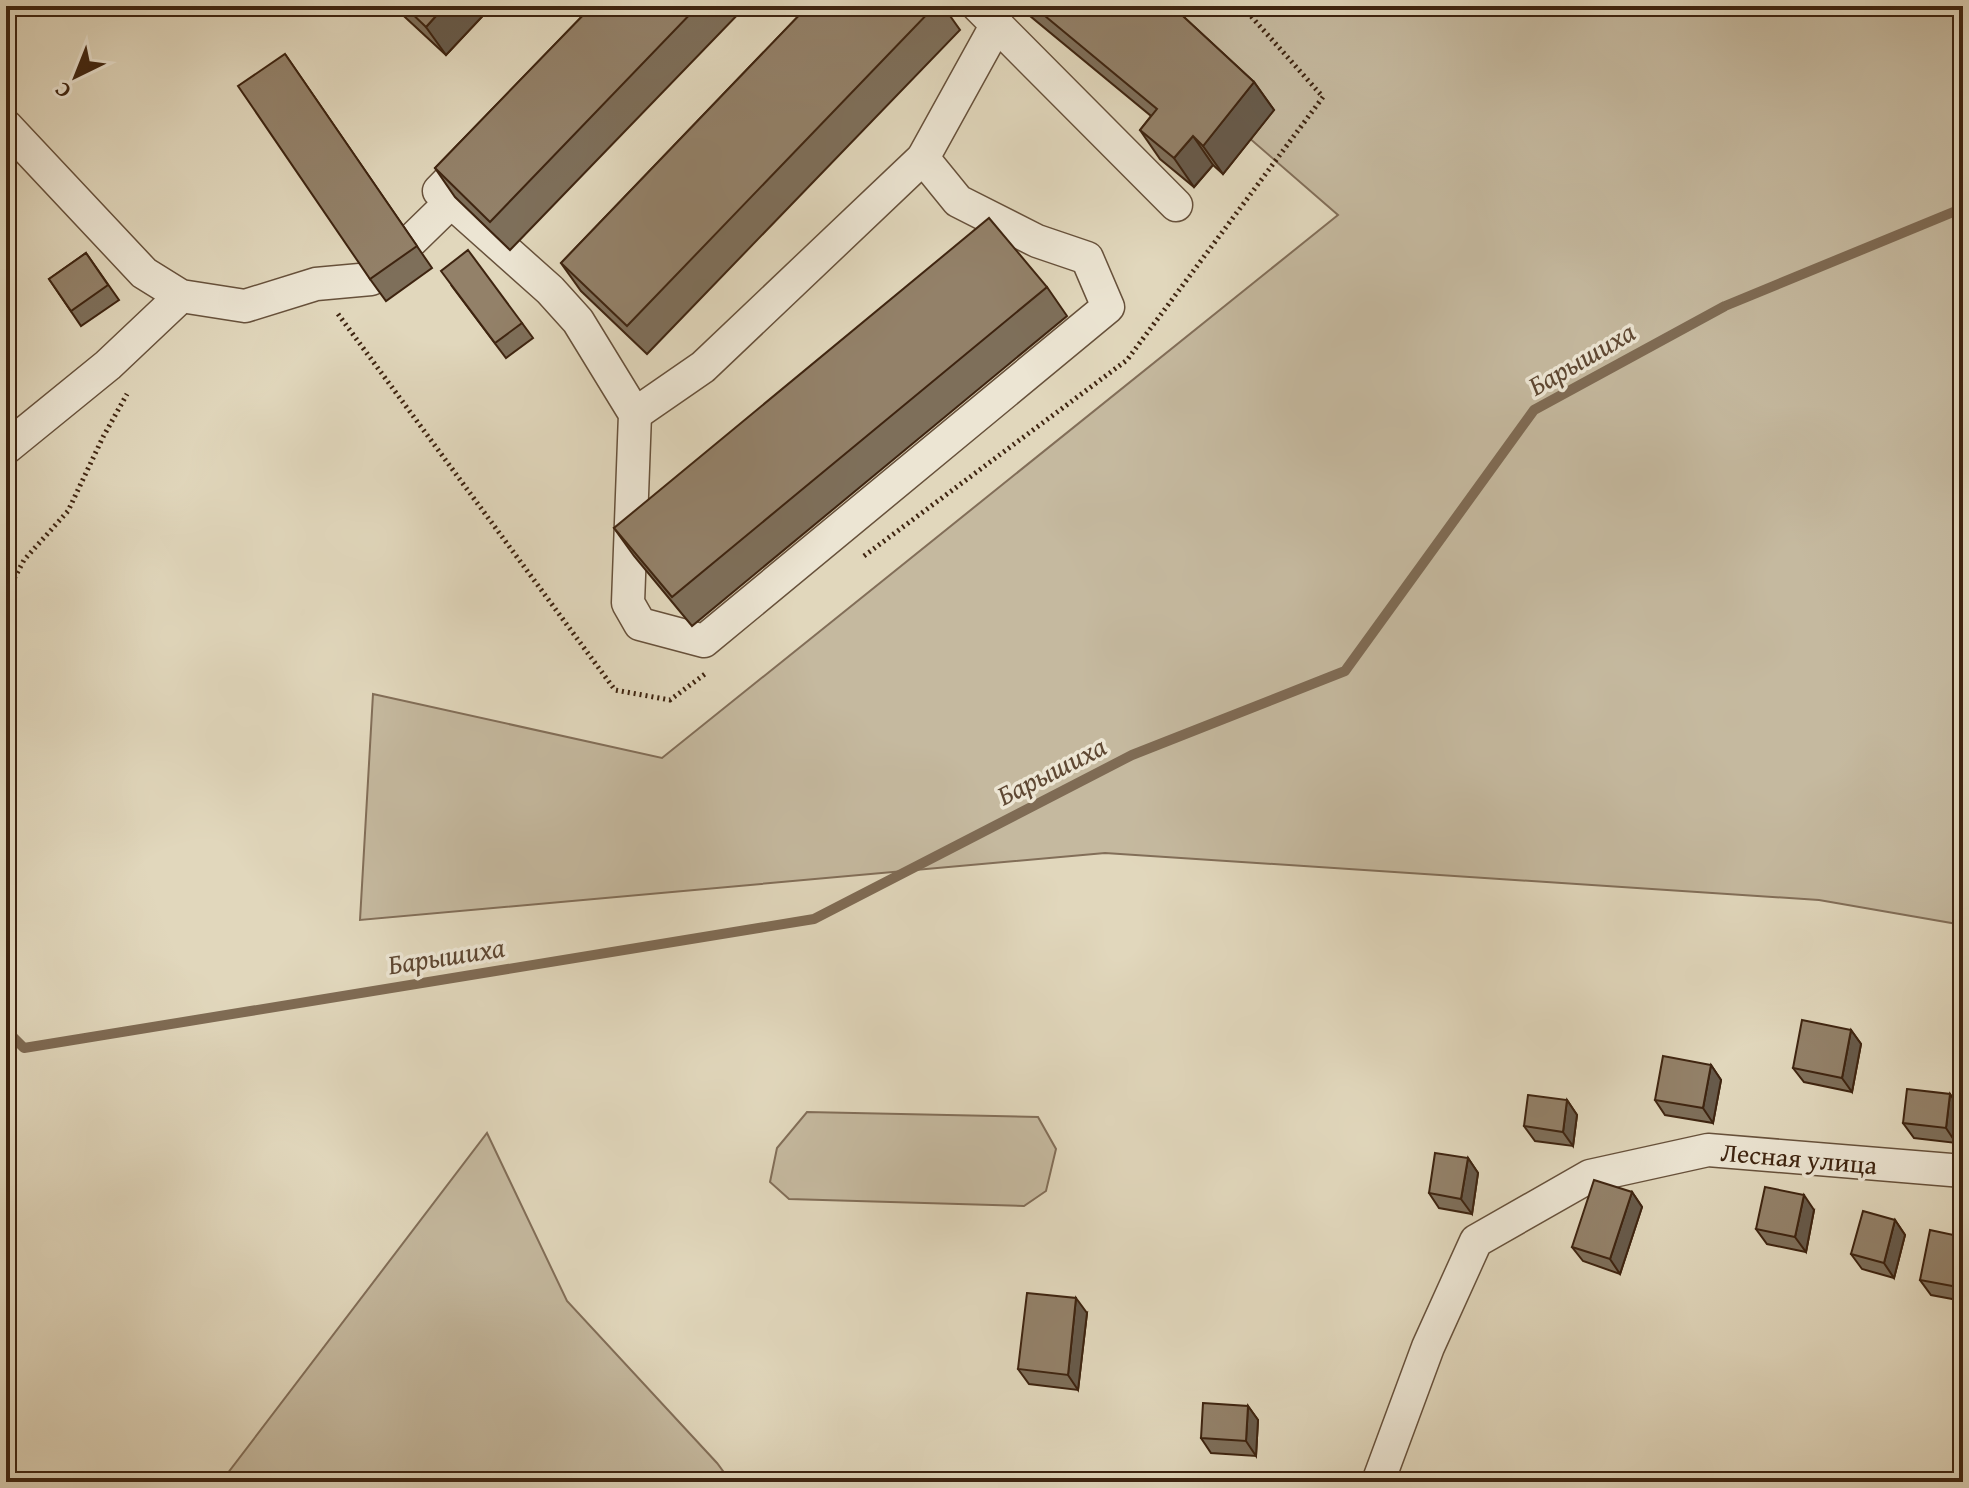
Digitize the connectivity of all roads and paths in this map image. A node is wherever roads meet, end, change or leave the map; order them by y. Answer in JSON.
{"nodes":[{"id":1,"x":1242,"y":6,"type":"edge"},
{"id":2,"x":988,"y":15,"type":"edge"},
{"id":3,"x":6,"y":126,"type":"edge"},
{"id":4,"x":502,"y":126,"type":"edge"},
{"id":5,"x":923,"y":158,"type":"junction"},
{"id":6,"x":451,"y":202,"type":"junction"},
{"id":7,"x":1176,"y":205,"type":"dead end"},
{"id":8,"x":412,"y":240,"type":"edge"},
{"id":9,"x":573,"y":267,"type":"edge"},
{"id":10,"x":371,"y":279,"type":"edge"},
{"id":11,"x":316,"y":284,"type":"junction"},
{"id":12,"x":550,"y":290,"type":"junction"},
{"id":13,"x":181,"y":296,"type":"junction"},
{"id":14,"x":129,"y":391,"type":"dead end"},
{"id":15,"x":635,"y":414,"type":"junction"},
{"id":16,"x":6,"y":448,"type":"edge"},
{"id":17,"x":860,"y":558,"type":"dead end"},
{"id":18,"x":6,"y":594,"type":"edge"},
{"id":19,"x":708,"y":671,"type":"dead end"},
{"id":20,"x":1963,"y":1171,"type":"edge"},
{"id":21,"x":1378,"y":1482,"type":"edge"}],
"edges":[{"from":1,"to":17,"type":"path"},
{"from":2,"to":5,"type":"street"},
{"from":2,"to":7,"type":"street"},
{"from":3,"to":13,"type":"street"},
{"from":4,"to":6,"type":"street"},
{"from":5,"to":15,"type":"street"},
{"from":5,"to":15,"type":"street"},
{"from":6,"to":8,"type":"street"},
{"from":6,"to":12,"type":"street"},
{"from":9,"to":12,"type":"street"},
{"from":10,"to":11,"type":"street"},
{"from":11,"to":13,"type":"street"},
{"from":11,"to":19,"type":"path"},
{"from":12,"to":15,"type":"street"},
{"from":13,"to":16,"type":"street"},
{"from":14,"to":18,"type":"path"},
{"from":20,"to":21,"type":"street","name":"Лесная улица"}]}
